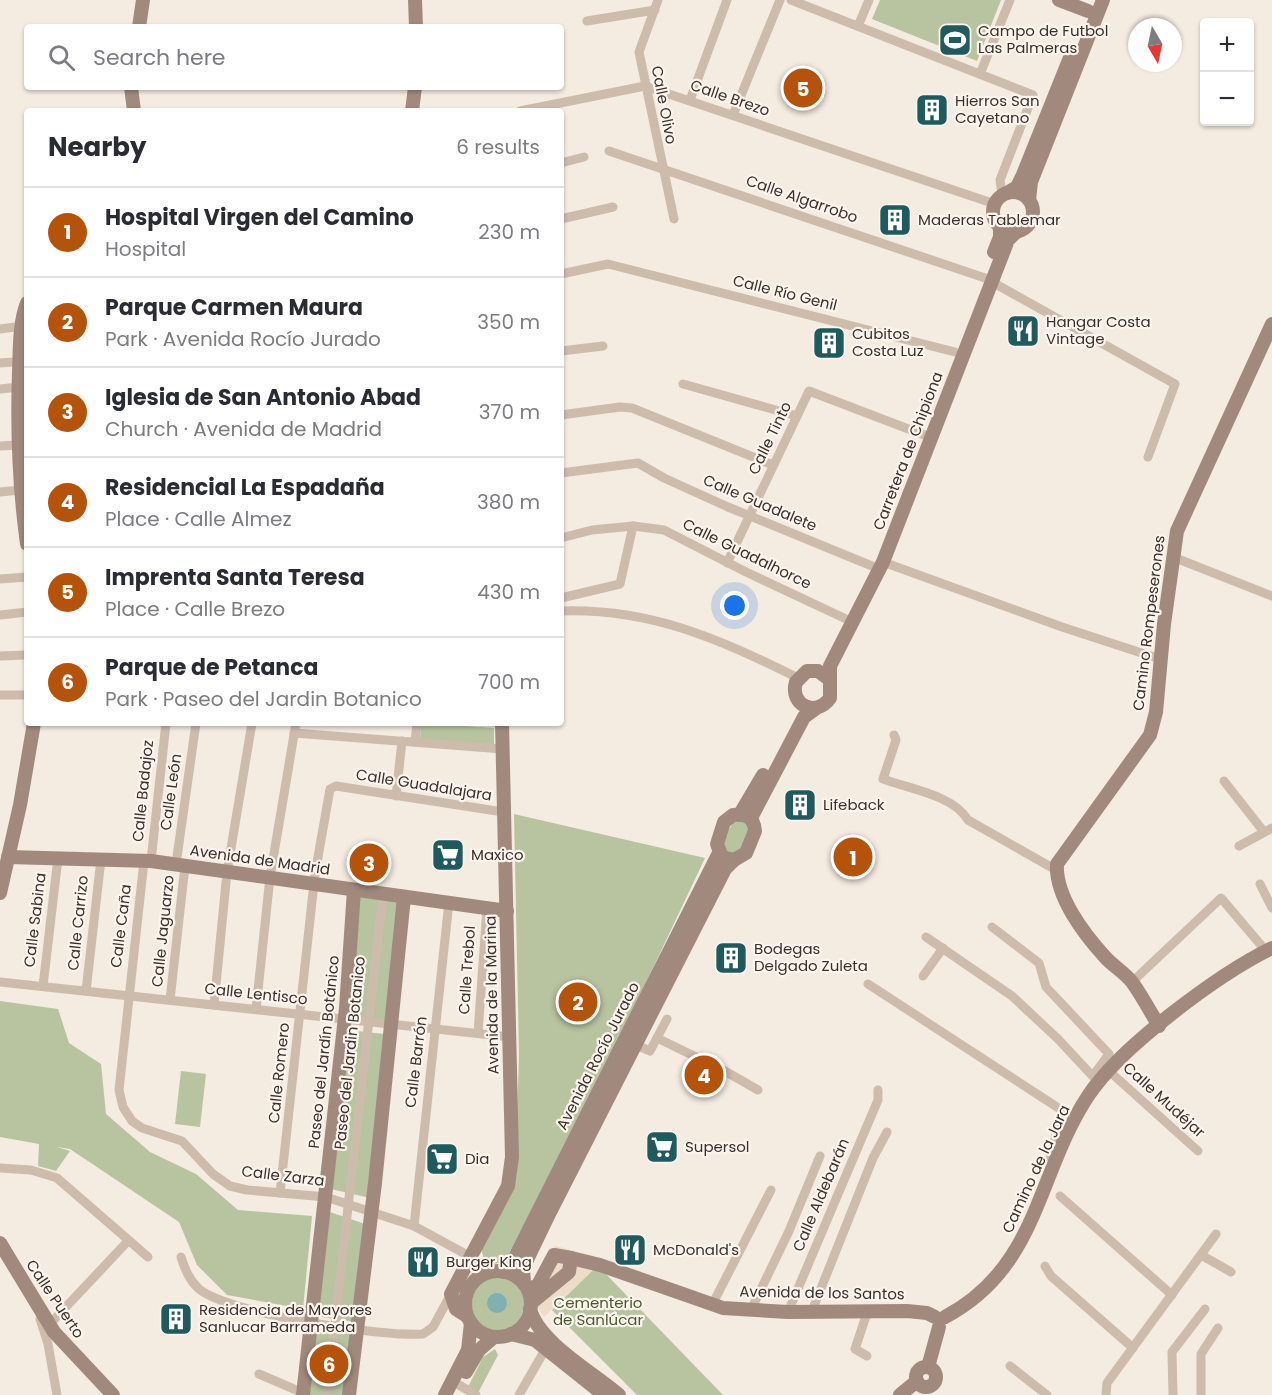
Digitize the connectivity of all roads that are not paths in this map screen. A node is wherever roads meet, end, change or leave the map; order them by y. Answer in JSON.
{"nodes":[{"id":1,"x":143,"y":0,"type":"edge"},
{"id":2,"x":415,"y":0,"type":"edge"},
{"id":3,"x":658,"y":0,"type":"edge"},
{"id":4,"x":727,"y":0,"type":"edge"},
{"id":5,"x":780,"y":0,"type":"edge"},
{"id":6,"x":869,"y":0,"type":"edge"},
{"id":7,"x":1010,"y":0,"type":"edge"},
{"id":8,"x":1059,"y":0,"type":"edge"},
{"id":9,"x":1102,"y":0,"type":"edge"},
{"id":10,"x":796,"y":1,"type":"edge"},
{"id":11,"x":1090,"y":6,"type":"edge"},
{"id":12,"x":655,"y":10,"type":"junction"},
{"id":13,"x":587,"y":21,"type":"dead end"},
{"id":14,"x":139,"y":24,"type":"edge"},
{"id":15,"x":416,"y":24,"type":"edge"},
{"id":16,"x":858,"y":26,"type":"junction"},
{"id":17,"x":980,"y":74,"type":"junction"},
{"id":18,"x":645,"y":86,"type":"junction"},
{"id":19,"x":130,"y":90,"type":"edge"},
{"id":20,"x":415,"y":90,"type":"edge"},
{"id":21,"x":690,"y":100,"type":"junction"},
{"id":22,"x":134,"y":108,"type":"edge"},
{"id":23,"x":412,"y":108,"type":"edge"},
{"id":24,"x":535,"y":108,"type":"edge"},
{"id":25,"x":733,"y":115,"type":"junction"},
{"id":26,"x":609,"y":151,"type":"dead end"},
{"id":27,"x":584,"y":157,"type":"dead end"},
{"id":28,"x":564,"y":162,"type":"edge"},
{"id":29,"x":662,"y":167,"type":"junction"},
{"id":30,"x":1001,"y":197,"type":"junction"},
{"id":31,"x":1029,"y":200,"type":"junction"},
{"id":32,"x":613,"y":207,"type":"dead end"},
{"id":33,"x":564,"y":218,"type":"edge"},
{"id":34,"x":674,"y":219,"type":"dead end"},
{"id":35,"x":1000,"y":228,"type":"junction"},
{"id":36,"x":1015,"y":233,"type":"junction"},
{"id":37,"x":564,"y":272,"type":"edge"},
{"id":38,"x":988,"y":280,"type":"junction"},
{"id":39,"x":24,"y":314,"type":"edge"},
{"id":40,"x":1272,"y":324,"type":"edge"},
{"id":41,"x":0,"y":329,"type":"edge"},
{"id":42,"x":24,"y":337,"type":"edge"},
{"id":43,"x":603,"y":346,"type":"dead end"},
{"id":44,"x":564,"y":351,"type":"edge"},
{"id":45,"x":955,"y":352,"type":"junction"},
{"id":46,"x":23,"y":361,"type":"edge"},
{"id":47,"x":0,"y":363,"type":"edge"},
{"id":48,"x":683,"y":384,"type":"dead end"},
{"id":49,"x":19,"y":387,"type":"junction"},
{"id":50,"x":0,"y":389,"type":"edge"},
{"id":51,"x":23,"y":412,"type":"edge"},
{"id":52,"x":564,"y":415,"type":"edge"},
{"id":53,"x":797,"y":416,"type":"junction"},
{"id":54,"x":924,"y":435,"type":"junction"},
{"id":55,"x":18,"y":444,"type":"junction"},
{"id":56,"x":0,"y":446,"type":"edge"},
{"id":57,"x":1148,"y":457,"type":"dead end"},
{"id":58,"x":773,"y":465,"type":"junction"},
{"id":59,"x":564,"y":473,"type":"edge"},
{"id":60,"x":20,"y":490,"type":"junction"},
{"id":61,"x":0,"y":492,"type":"edge"},
{"id":62,"x":749,"y":516,"type":"junction"},
{"id":63,"x":24,"y":521,"type":"edge"},
{"id":64,"x":633,"y":526,"type":"junction"},
{"id":65,"x":564,"y":537,"type":"edge"},
{"id":66,"x":1173,"y":557,"type":"junction"},
{"id":67,"x":727,"y":563,"type":"junction"},
{"id":68,"x":878,"y":564,"type":"junction"},
{"id":69,"x":24,"y":577,"type":"edge"},
{"id":70,"x":0,"y":579,"type":"edge"},
{"id":71,"x":1272,"y":596,"type":"edge"},
{"id":72,"x":564,"y":597,"type":"edge"},
{"id":73,"x":564,"y":611,"type":"edge"},
{"id":74,"x":24,"y":612,"type":"edge"},
{"id":75,"x":0,"y":615,"type":"edge"},
{"id":76,"x":846,"y":619,"type":"junction"},
{"id":77,"x":24,"y":655,"type":"edge"},
{"id":78,"x":0,"y":656,"type":"edge"},
{"id":79,"x":1161,"y":659,"type":"junction"},
{"id":80,"x":813,"y":670,"type":"junction"},
{"id":81,"x":798,"y":678,"type":"junction"},
{"id":82,"x":830,"y":680,"type":"junction"},
{"id":83,"x":0,"y":695,"type":"edge"},
{"id":84,"x":24,"y":695,"type":"edge"},
{"id":85,"x":798,"y":701,"type":"junction"},
{"id":86,"x":815,"y":708,"type":"junction"},
{"id":87,"x":33,"y":726,"type":"edge"},
{"id":88,"x":166,"y":726,"type":"edge"},
{"id":89,"x":196,"y":726,"type":"edge"},
{"id":90,"x":251,"y":726,"type":"edge"},
{"id":91,"x":417,"y":726,"type":"edge"},
{"id":92,"x":502,"y":726,"type":"edge"},
{"id":93,"x":295,"y":728,"type":"edge"},
{"id":94,"x":894,"y":735,"type":"dead end"},
{"id":95,"x":402,"y":741,"type":"junction"},
{"id":96,"x":415,"y":742,"type":"junction"},
{"id":97,"x":504,"y":749,"type":"junction"},
{"id":98,"x":1224,"y":781,"type":"dead end"},
{"id":99,"x":396,"y":796,"type":"junction"},
{"id":100,"x":503,"y":812,"type":"junction"},
{"id":101,"x":746,"y":816,"type":"junction"},
{"id":102,"x":1268,"y":830,"type":"edge"},
{"id":103,"x":1239,"y":846,"type":"dead end"},
{"id":104,"x":719,"y":853,"type":"junction"},
{"id":105,"x":58,"y":858,"type":"junction"},
{"id":106,"x":101,"y":860,"type":"junction"},
{"id":107,"x":734,"y":860,"type":"junction"},
{"id":108,"x":147,"y":861,"type":"junction"},
{"id":109,"x":181,"y":865,"type":"junction"},
{"id":110,"x":4,"y":866,"type":"edge"},
{"id":111,"x":1056,"y":870,"type":"junction"},
{"id":112,"x":227,"y":872,"type":"junction"},
{"id":113,"x":270,"y":877,"type":"junction"},
{"id":114,"x":314,"y":884,"type":"junction"},
{"id":115,"x":1260,"y":884,"type":"dead end"},
{"id":116,"x":354,"y":890,"type":"junction"},
{"id":117,"x":0,"y":893,"type":"edge"},
{"id":118,"x":383,"y":894,"type":"junction"},
{"id":119,"x":404,"y":897,"type":"junction"},
{"id":120,"x":449,"y":902,"type":"junction"},
{"id":121,"x":487,"y":908,"type":"junction"},
{"id":122,"x":1272,"y":908,"type":"edge"},
{"id":123,"x":507,"y":910,"type":"junction"},
{"id":124,"x":992,"y":927,"type":"dead end"},
{"id":125,"x":926,"y":937,"type":"dead end"},
{"id":126,"x":943,"y":948,"type":"junction"},
{"id":127,"x":1269,"y":949,"type":"edge"},
{"id":128,"x":923,"y":975,"type":"dead end"},
{"id":129,"x":0,"y":982,"type":"edge"},
{"id":130,"x":1132,"y":982,"type":"junction"},
{"id":131,"x":868,"y":984,"type":"dead end"},
{"id":132,"x":43,"y":986,"type":"junction"},
{"id":133,"x":86,"y":991,"type":"junction"},
{"id":134,"x":127,"y":996,"type":"junction"},
{"id":135,"x":170,"y":1000,"type":"junction"},
{"id":136,"x":214,"y":1005,"type":"junction"},
{"id":137,"x":256,"y":1009,"type":"junction"},
{"id":138,"x":300,"y":1014,"type":"junction"},
{"id":139,"x":344,"y":1019,"type":"junction"},
{"id":140,"x":667,"y":1019,"type":"dead end"},
{"id":141,"x":368,"y":1022,"type":"junction"},
{"id":142,"x":390,"y":1024,"type":"junction"},
{"id":143,"x":1159,"y":1026,"type":"junction"},
{"id":144,"x":435,"y":1029,"type":"junction"},
{"id":145,"x":477,"y":1033,"type":"junction"},
{"id":146,"x":510,"y":1037,"type":"junction"},
{"id":147,"x":657,"y":1038,"type":"junction"},
{"id":148,"x":636,"y":1045,"type":"junction"},
{"id":149,"x":1109,"y":1071,"type":"junction"},
{"id":150,"x":1096,"y":1080,"type":"junction"},
{"id":151,"x":758,"y":1090,"type":"dead end"},
{"id":152,"x":878,"y":1090,"type":"dead end"},
{"id":153,"x":887,"y":1132,"type":"dead end"},
{"id":154,"x":1198,"y":1151,"type":"dead end"},
{"id":155,"x":820,"y":1156,"type":"dead end"},
{"id":156,"x":1056,"y":1165,"type":"junction"},
{"id":157,"x":0,"y":1168,"type":"edge"},
{"id":158,"x":771,"y":1190,"type":"dead end"},
{"id":159,"x":280,"y":1193,"type":"junction"},
{"id":160,"x":1060,"y":1196,"type":"dead end"},
{"id":161,"x":326,"y":1197,"type":"junction"},
{"id":162,"x":348,"y":1204,"type":"junction"},
{"id":163,"x":370,"y":1212,"type":"junction"},
{"id":164,"x":414,"y":1226,"type":"junction"},
{"id":165,"x":1216,"y":1234,"type":"dead end"},
{"id":166,"x":128,"y":1242,"type":"junction"},
{"id":167,"x":0,"y":1244,"type":"edge"},
{"id":168,"x":1201,"y":1255,"type":"junction"},
{"id":169,"x":148,"y":1257,"type":"dead end"},
{"id":170,"x":181,"y":1257,"type":"dead end"},
{"id":171,"x":571,"y":1258,"type":"junction"},
{"id":172,"x":483,"y":1266,"type":"junction"},
{"id":173,"x":1045,"y":1266,"type":"dead end"},
{"id":174,"x":1232,"y":1272,"type":"dead end"},
{"id":175,"x":547,"y":1282,"type":"junction"},
{"id":176,"x":451,"y":1294,"type":"junction"},
{"id":177,"x":1172,"y":1295,"type":"junction"},
{"id":178,"x":528,"y":1297,"type":"junction"},
{"id":179,"x":712,"y":1305,"type":"junction"},
{"id":180,"x":1205,"y":1309,"type":"dead end"},
{"id":181,"x":40,"y":1310,"type":"junction"},
{"id":182,"x":751,"y":1310,"type":"junction"},
{"id":183,"x":868,"y":1310,"type":"junction"},
{"id":184,"x":812,"y":1311,"type":"junction"},
{"id":185,"x":788,"y":1312,"type":"junction"},
{"id":186,"x":440,"y":1314,"type":"junction"},
{"id":187,"x":464,"y":1316,"type":"junction"},
{"id":188,"x":309,"y":1320,"type":"junction"},
{"id":189,"x":940,"y":1320,"type":"junction"},
{"id":190,"x":49,"y":1325,"type":"junction"},
{"id":191,"x":335,"y":1325,"type":"junction"},
{"id":192,"x":1218,"y":1328,"type":"dead end"},
{"id":193,"x":357,"y":1329,"type":"junction"},
{"id":194,"x":511,"y":1334,"type":"junction"},
{"id":195,"x":494,"y":1337,"type":"junction"},
{"id":196,"x":546,"y":1348,"type":"junction"},
{"id":197,"x":1133,"y":1348,"type":"junction"},
{"id":198,"x":867,"y":1356,"type":"dead end"},
{"id":199,"x":1011,"y":1366,"type":"dead end"},
{"id":200,"x":928,"y":1367,"type":"junction"},
{"id":201,"x":259,"y":1374,"type":"dead end"},
{"id":202,"x":917,"y":1381,"type":"junction"},
{"id":203,"x":933,"y":1385,"type":"junction"},
{"id":204,"x":456,"y":1390,"type":"edge"},
{"id":205,"x":303,"y":1394,"type":"edge"},
{"id":206,"x":57,"y":1395,"type":"edge"},
{"id":207,"x":113,"y":1395,"type":"edge"},
{"id":208,"x":327,"y":1395,"type":"edge"},
{"id":209,"x":349,"y":1395,"type":"edge"},
{"id":210,"x":445,"y":1395,"type":"edge"},
{"id":211,"x":476,"y":1395,"type":"edge"},
{"id":212,"x":519,"y":1395,"type":"edge"},
{"id":213,"x":604,"y":1395,"type":"edge"},
{"id":214,"x":620,"y":1395,"type":"edge"},
{"id":215,"x":900,"y":1395,"type":"edge"},
{"id":216,"x":944,"y":1395,"type":"edge"},
{"id":217,"x":1047,"y":1395,"type":"edge"},
{"id":218,"x":1106,"y":1395,"type":"edge"},
{"id":219,"x":1173,"y":1395,"type":"edge"},
{"id":220,"x":1201,"y":1395,"type":"edge"}],
"edges":[{"from":1,"to":14,"type":"street"},
{"from":2,"to":15,"type":"street"},
{"from":3,"to":12,"type":"street","name":"Calle Olivo"},
{"from":4,"to":21,"type":"street"},
{"from":5,"to":25,"type":"street"},
{"from":6,"to":16,"type":"street"},
{"from":7,"to":17,"type":"street"},
{"from":8,"to":11,"type":"street"},
{"from":9,"to":31,"type":"street"},
{"from":10,"to":16,"type":"street"},
{"from":11,"to":30,"type":"street"},
{"from":12,"to":13,"type":"street"},
{"from":12,"to":18,"type":"street","name":"Calle Olivo"},
{"from":16,"to":17,"type":"street"},
{"from":17,"to":30,"type":"street"},
{"from":18,"to":21,"type":"street","name":"Calle Brezo"},
{"from":18,"to":24,"type":"street","name":"Calle Brezo"},
{"from":18,"to":29,"type":"street","name":"Calle Olivo"},
{"from":19,"to":22,"type":"street"},
{"from":20,"to":23,"type":"street"},
{"from":21,"to":25,"type":"street","name":"Calle Brezo"},
{"from":25,"to":30,"type":"street","name":"Calle Brezo"},
{"from":26,"to":29,"type":"street","name":"Calle Algarrobo"},
{"from":27,"to":28,"type":"street"},
{"from":29,"to":34,"type":"street","name":"Calle Olivo"},
{"from":29,"to":38,"type":"street","name":"Calle Algarrobo"},
{"from":30,"to":31,"type":"street"},
{"from":30,"to":35,"type":"street"},
{"from":31,"to":36,"type":"street"},
{"from":32,"to":33,"type":"street"},
{"from":35,"to":36,"type":"street"},
{"from":35,"to":38,"type":"street","name":"Carretera de Chipiona"},
{"from":36,"to":38,"type":"street","name":"Carretera de Chipiona"},
{"from":37,"to":45,"type":"street","name":"Calle Río Genil"},
{"from":38,"to":45,"type":"street","name":"Carretera de Chipiona"},
{"from":38,"to":57,"type":"street","name":"Calle Algarrobo"},
{"from":38,"to":68,"type":"street","name":"Carretera de Chipiona"},
{"from":39,"to":41,"type":"street"},
{"from":40,"to":66,"type":"street","name":"Camino Rompeserones"},
{"from":42,"to":46,"type":"street"},
{"from":43,"to":44,"type":"street"},
{"from":45,"to":54,"type":"street","name":"Carretera de Chipiona"},
{"from":46,"to":47,"type":"street"},
{"from":46,"to":49,"type":"street"},
{"from":48,"to":53,"type":"street"},
{"from":49,"to":50,"type":"street"},
{"from":49,"to":51,"type":"street"},
{"from":51,"to":55,"type":"street"},
{"from":52,"to":58,"type":"street"},
{"from":53,"to":54,"type":"street","name":"Calle Tinto"},
{"from":53,"to":58,"type":"street","name":"Calle Tinto"},
{"from":54,"to":68,"type":"street","name":"Carretera de Chipiona"},
{"from":55,"to":56,"type":"street"},
{"from":55,"to":60,"type":"street"},
{"from":58,"to":62,"type":"street","name":"Calle Tinto"},
{"from":59,"to":62,"type":"street","name":"Calle Guadalete"},
{"from":60,"to":61,"type":"street"},
{"from":60,"to":63,"type":"street"},
{"from":62,"to":67,"type":"street","name":"Calle Tinto"},
{"from":62,"to":68,"type":"street","name":"Calle Guadalete"},
{"from":64,"to":65,"type":"street","name":"Calle Guadalhorce"},
{"from":64,"to":67,"type":"street","name":"Calle Guadalhorce"},
{"from":64,"to":72,"type":"street"},
{"from":66,"to":71,"type":"street"},
{"from":66,"to":79,"type":"street","name":"Camino Rompeserones"},
{"from":67,"to":76,"type":"street","name":"Calle Guadalhorce"},
{"from":68,"to":76,"type":"street","name":"Carretera de Chipiona"},
{"from":68,"to":79,"type":"street","name":"Calle Guadalete"},
{"from":68,"to":82,"type":"street","name":"Carretera de Chipiona"},
{"from":69,"to":70,"type":"street"},
{"from":73,"to":81,"type":"street"},
{"from":74,"to":75,"type":"street"},
{"from":76,"to":80,"type":"street","name":"Carretera de Chipiona"},
{"from":77,"to":78,"type":"street"},
{"from":79,"to":111,"type":"street","name":"Camino Rompeserones"},
{"from":80,"to":81,"type":"street"},
{"from":80,"to":82,"type":"street"},
{"from":81,"to":85,"type":"street"},
{"from":82,"to":86,"type":"street"},
{"from":83,"to":84,"type":"street"},
{"from":85,"to":86,"type":"street"},
{"from":85,"to":101,"type":"street"},
{"from":86,"to":101,"type":"street"},
{"from":87,"to":110,"type":"street"},
{"from":88,"to":108,"type":"street","name":"Calle Badajoz"},
{"from":89,"to":109,"type":"street","name":"Calle León"},
{"from":90,"to":112,"type":"street"},
{"from":91,"to":96,"type":"street"},
{"from":92,"to":97,"type":"street","name":"Avenida de la Marina"},
{"from":93,"to":95,"type":"street"},
{"from":93,"to":113,"type":"street"},
{"from":94,"to":111,"type":"street"},
{"from":95,"to":96,"type":"street"},
{"from":95,"to":99,"type":"street"},
{"from":96,"to":97,"type":"street"},
{"from":97,"to":100,"type":"street","name":"Avenida de la Marina"},
{"from":98,"to":102,"type":"street"},
{"from":99,"to":100,"type":"street","name":"Calle Guadalajara"},
{"from":99,"to":114,"type":"street","name":"Calle Guadalajara"},
{"from":100,"to":123,"type":"street","name":"Avenida de la Marina"},
{"from":101,"to":104,"type":"street"},
{"from":101,"to":107,"type":"street"},
{"from":102,"to":103,"type":"street"},
{"from":104,"to":107,"type":"street"},
{"from":104,"to":172,"type":"street","name":"Avenida Rocío Jurado"},
{"from":105,"to":106,"type":"street","name":"Avenida de Madrid"},
{"from":105,"to":110,"type":"street","name":"Avenida de Madrid"},
{"from":105,"to":132,"type":"street","name":"Calle Sabina"},
{"from":106,"to":108,"type":"street","name":"Avenida de Madrid"},
{"from":106,"to":133,"type":"street","name":"Calle Carrizo"},
{"from":107,"to":148,"type":"street","name":"Avenida Rocío Jurado"},
{"from":108,"to":109,"type":"street","name":"Avenida de Madrid"},
{"from":108,"to":134,"type":"street","name":"Calle Caña"},
{"from":109,"to":112,"type":"street","name":"Avenida de Madrid"},
{"from":109,"to":135,"type":"street","name":"Calle Jaguarzo"},
{"from":110,"to":117,"type":"street"},
{"from":111,"to":130,"type":"street"},
{"from":112,"to":113,"type":"street","name":"Avenida de Madrid"},
{"from":112,"to":136,"type":"street"},
{"from":113,"to":114,"type":"street","name":"Avenida de Madrid"},
{"from":113,"to":137,"type":"street"},
{"from":114,"to":116,"type":"street","name":"Avenida de Madrid"},
{"from":114,"to":138,"type":"street","name":"Calle Romero"},
{"from":115,"to":122,"type":"street"},
{"from":116,"to":118,"type":"street","name":"Avenida de Madrid"},
{"from":116,"to":139,"type":"street","name":"Paseo del Jardín Botánico"},
{"from":118,"to":119,"type":"street","name":"Avenida de Madrid"},
{"from":118,"to":141,"type":"street","name":"Paseo del Jardin Botanico"},
{"from":119,"to":120,"type":"street","name":"Avenida de Madrid"},
{"from":119,"to":142,"type":"street"},
{"from":120,"to":121,"type":"street","name":"Avenida de Madrid"},
{"from":120,"to":144,"type":"street","name":"Calle Barrón"},
{"from":121,"to":123,"type":"street","name":"Avenida de Madrid"},
{"from":121,"to":145,"type":"street","name":"Calle Trebol"},
{"from":123,"to":146,"type":"street","name":"Avenida de la Marina"},
{"from":124,"to":150,"type":"street"},
{"from":125,"to":126,"type":"street"},
{"from":126,"to":128,"type":"street"},
{"from":126,"to":150,"type":"street"},
{"from":127,"to":130,"type":"street"},
{"from":127,"to":143,"type":"street","name":"Camino de la Jara"},
{"from":129,"to":132,"type":"street","name":"Calle Lentisco"},
{"from":130,"to":143,"type":"street"},
{"from":131,"to":156,"type":"street"},
{"from":132,"to":133,"type":"street","name":"Calle Lentisco"},
{"from":133,"to":134,"type":"street","name":"Calle Lentisco"},
{"from":134,"to":135,"type":"street","name":"Calle Lentisco"},
{"from":134,"to":159,"type":"street","name":"Calle Zarza"},
{"from":135,"to":136,"type":"street","name":"Calle Lentisco"},
{"from":136,"to":137,"type":"street","name":"Calle Lentisco"},
{"from":137,"to":138,"type":"street","name":"Calle Lentisco"},
{"from":138,"to":139,"type":"street","name":"Calle Lentisco"},
{"from":138,"to":159,"type":"street","name":"Calle Romero"},
{"from":139,"to":141,"type":"street","name":"Calle Lentisco"},
{"from":139,"to":161,"type":"street","name":"Paseo del Jardín Botánico"},
{"from":140,"to":147,"type":"street"},
{"from":141,"to":142,"type":"street","name":"Calle Lentisco"},
{"from":141,"to":162,"type":"street","name":"Paseo del Jardin Botanico"},
{"from":142,"to":144,"type":"street","name":"Calle Lentisco"},
{"from":142,"to":163,"type":"street"},
{"from":143,"to":149,"type":"street","name":"Camino de la Jara"},
{"from":144,"to":145,"type":"street","name":"Calle Lentisco"},
{"from":144,"to":164,"type":"street","name":"Calle Barrón"},
{"from":145,"to":146,"type":"street","name":"Calle Lentisco"},
{"from":146,"to":172,"type":"street","name":"Avenida de la Marina"},
{"from":147,"to":148,"type":"street","name":"Avenida Rocío Jurado"},
{"from":147,"to":151,"type":"street"},
{"from":148,"to":178,"type":"street","name":"Avenida Rocío Jurado"},
{"from":149,"to":150,"type":"street","name":"Camino de la Jara"},
{"from":149,"to":154,"type":"street","name":"Calle Mudéjar"},
{"from":150,"to":156,"type":"street","name":"Camino de la Jara"},
{"from":152,"to":185,"type":"street","name":"Calle Aldebarán"},
{"from":153,"to":184,"type":"street"},
{"from":155,"to":182,"type":"street"},
{"from":156,"to":189,"type":"street","name":"Camino de la Jara"},
{"from":157,"to":166,"type":"street"},
{"from":158,"to":179,"type":"street"},
{"from":159,"to":161,"type":"street","name":"Calle Zarza"},
{"from":160,"to":177,"type":"street"},
{"from":161,"to":162,"type":"street","name":"Calle Zarza"},
{"from":161,"to":188,"type":"street","name":"Paseo del Jardín Botánico"},
{"from":162,"to":163,"type":"street","name":"Calle Zarza"},
{"from":162,"to":191,"type":"street","name":"Paseo del Jardin Botanico"},
{"from":163,"to":164,"type":"street","name":"Calle Zarza"},
{"from":163,"to":193,"type":"street"},
{"from":164,"to":172,"type":"street","name":"Calle Zarza"},
{"from":165,"to":168,"type":"street"},
{"from":166,"to":169,"type":"street"},
{"from":166,"to":190,"type":"street"},
{"from":167,"to":181,"type":"street","name":"Calle Puerto"},
{"from":168,"to":174,"type":"street"},
{"from":168,"to":177,"type":"street"},
{"from":170,"to":188,"type":"street"},
{"from":171,"to":175,"type":"street"},
{"from":171,"to":175,"type":"street"},
{"from":171,"to":179,"type":"street","name":"Avenida de los Santos"},
{"from":172,"to":176,"type":"street"},
{"from":172,"to":178,"type":"street"},
{"from":172,"to":187,"type":"street"},
{"from":173,"to":197,"type":"street"},
{"from":175,"to":178,"type":"street"},
{"from":176,"to":186,"type":"street"},
{"from":176,"to":187,"type":"street"},
{"from":177,"to":197,"type":"street"},
{"from":178,"to":194,"type":"street"},
{"from":178,"to":214,"type":"street"},
{"from":179,"to":182,"type":"street","name":"Avenida de los Santos"},
{"from":180,"to":219,"type":"street"},
{"from":181,"to":190,"type":"street","name":"Calle Puerto"},
{"from":181,"to":206,"type":"street"},
{"from":182,"to":185,"type":"street","name":"Avenida de los Santos"},
{"from":183,"to":184,"type":"street","name":"Avenida de los Santos"},
{"from":183,"to":189,"type":"street","name":"Avenida de los Santos"},
{"from":183,"to":198,"type":"street"},
{"from":184,"to":185,"type":"street","name":"Avenida de los Santos"},
{"from":186,"to":187,"type":"street"},
{"from":186,"to":193,"type":"street"},
{"from":187,"to":195,"type":"street"},
{"from":187,"to":210,"type":"street"},
{"from":188,"to":191,"type":"street"},
{"from":188,"to":205,"type":"street","name":"Paseo del Jardín Botánico"},
{"from":189,"to":200,"type":"street"},
{"from":190,"to":207,"type":"street","name":"Calle Puerto"},
{"from":191,"to":193,"type":"street"},
{"from":191,"to":208,"type":"street","name":"Paseo del Jardin Botanico"},
{"from":192,"to":220,"type":"street"},
{"from":193,"to":209,"type":"street"},
{"from":194,"to":195,"type":"street"},
{"from":194,"to":196,"type":"street"},
{"from":195,"to":204,"type":"street"},
{"from":196,"to":212,"type":"street"},
{"from":196,"to":213,"type":"street"},
{"from":197,"to":218,"type":"street"},
{"from":199,"to":217,"type":"street"},
{"from":200,"to":202,"type":"street"},
{"from":200,"to":203,"type":"street"},
{"from":201,"to":205,"type":"street"},
{"from":202,"to":203,"type":"street"},
{"from":202,"to":215,"type":"street"},
{"from":203,"to":216,"type":"street"},
{"from":204,"to":211,"type":"street"}]}
